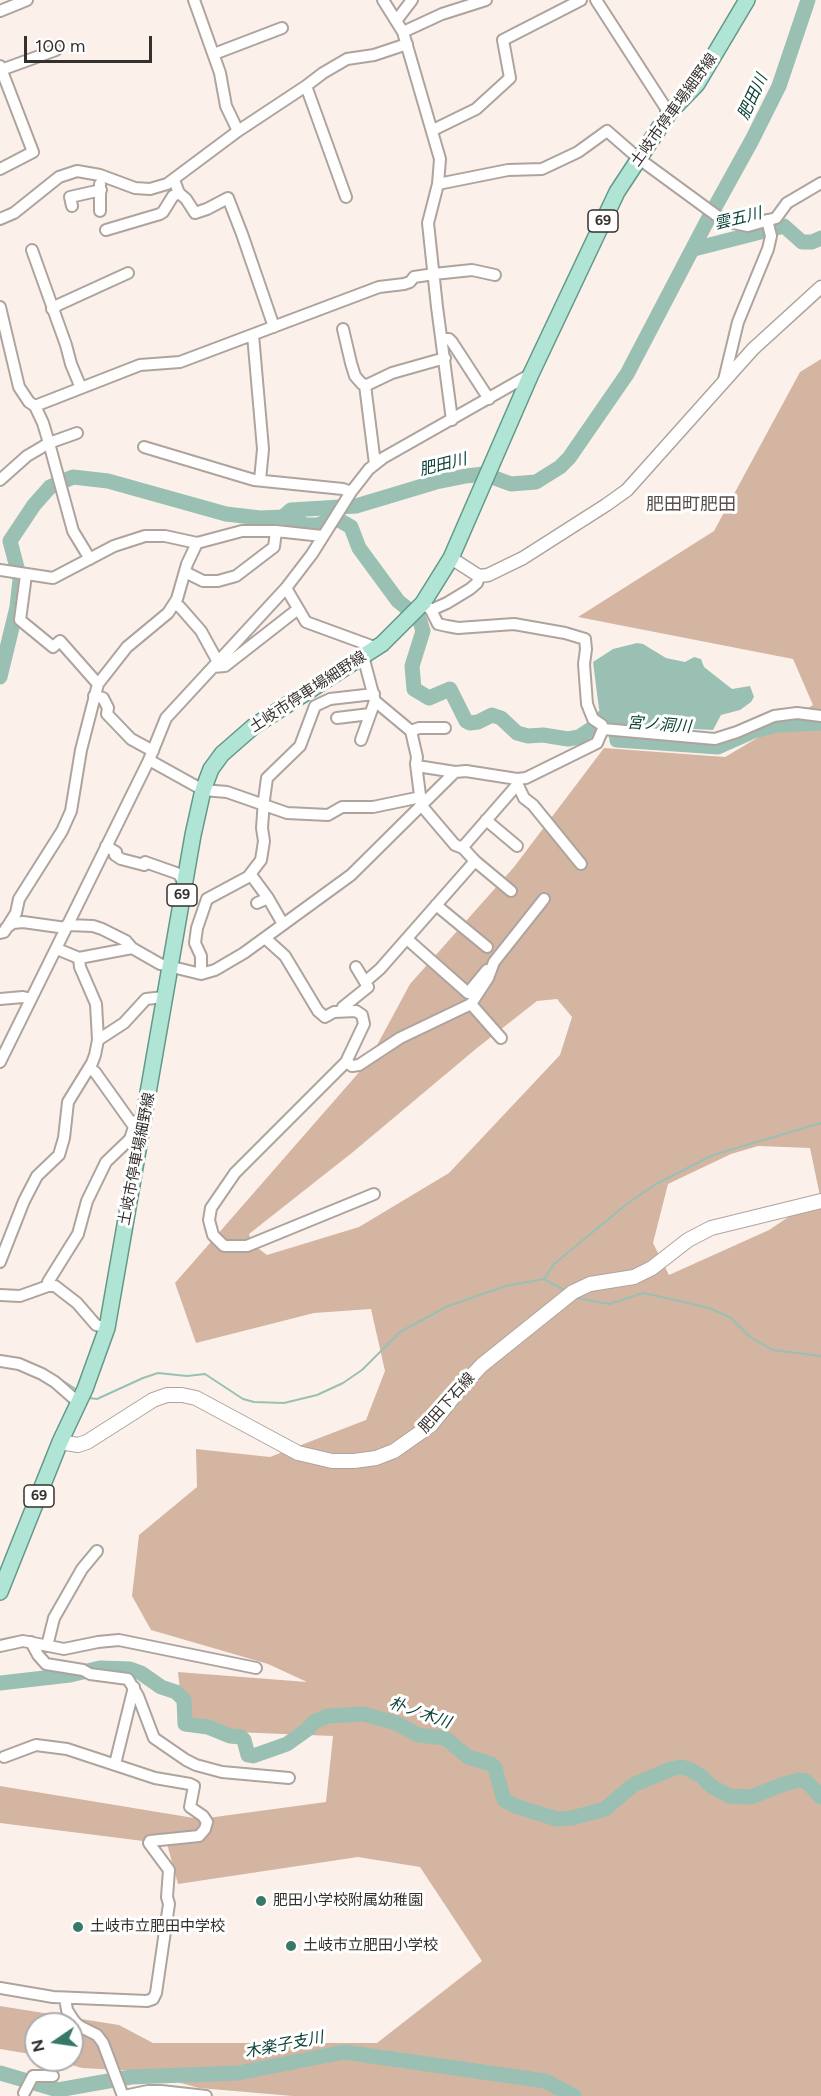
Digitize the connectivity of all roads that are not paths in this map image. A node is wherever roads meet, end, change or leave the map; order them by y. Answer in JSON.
{"nodes":[{"id":1,"x":27,"y":0,"type":"edge"},
{"id":2,"x":194,"y":0,"type":"edge"},
{"id":3,"x":383,"y":0,"type":"edge"},
{"id":4,"x":412,"y":0,"type":"edge"},
{"id":5,"x":486,"y":0,"type":"edge"},
{"id":6,"x":581,"y":0,"type":"edge"},
{"id":7,"x":596,"y":0,"type":"edge"},
{"id":8,"x":747,"y":0,"type":"edge"},
{"id":9,"x":0,"y":11,"type":"edge"},
{"id":10,"x":396,"y":21,"type":"junction"},
{"id":11,"x":282,"y":28,"type":"dead end"},
{"id":12,"x":403,"y":32,"type":"junction"},
{"id":13,"x":407,"y":44,"type":"junction"},
{"id":14,"x":56,"y":50,"type":"dead end"},
{"id":15,"x":214,"y":54,"type":"junction"},
{"id":16,"x":1,"y":68,"type":"edge"},
{"id":17,"x":306,"y":86,"type":"junction"},
{"id":18,"x":669,"y":113,"type":"junction"},
{"id":19,"x":433,"y":130,"type":"junction"},
{"id":20,"x":238,"y":131,"type":"junction"},
{"id":21,"x":638,"y":158,"type":"junction"},
{"id":22,"x":0,"y":170,"type":"edge"},
{"id":23,"x":100,"y":175,"type":"junction"},
{"id":24,"x":174,"y":180,"type":"junction"},
{"id":25,"x":438,"y":183,"type":"junction"},
{"id":26,"x":821,"y":183,"type":"edge"},
{"id":27,"x":101,"y":190,"type":"junction"},
{"id":28,"x":179,"y":193,"type":"junction"},
{"id":29,"x":346,"y":197,"type":"dead end"},
{"id":30,"x":72,"y":206,"type":"dead end"},
{"id":31,"x":100,"y":211,"type":"dead end"},
{"id":32,"x":0,"y":219,"type":"edge"},
{"id":33,"x":768,"y":222,"type":"junction"},
{"id":34,"x":106,"y":230,"type":"dead end"},
{"id":35,"x":32,"y":250,"type":"dead end"},
{"id":36,"x":128,"y":273,"type":"dead end"},
{"id":37,"x":434,"y":274,"type":"junction"},
{"id":38,"x":495,"y":275,"type":"dead end"},
{"id":39,"x":821,"y":287,"type":"edge"},
{"id":40,"x":0,"y":307,"type":"edge"},
{"id":41,"x":52,"y":309,"type":"junction"},
{"id":42,"x":274,"y":327,"type":"junction"},
{"id":43,"x":343,"y":329,"type":"dead end"},
{"id":44,"x":253,"y":335,"type":"junction"},
{"id":45,"x":442,"y":339,"type":"junction"},
{"id":46,"x":4,"y":340,"type":"edge"},
{"id":47,"x":445,"y":358,"type":"junction"},
{"id":48,"x":531,"y":374,"type":"junction"},
{"id":49,"x":724,"y":380,"type":"junction"},
{"id":50,"x":365,"y":384,"type":"junction"},
{"id":51,"x":81,"y":388,"type":"junction"},
{"id":52,"x":489,"y":399,"type":"junction"},
{"id":53,"x":34,"y":405,"type":"junction"},
{"id":54,"x":452,"y":420,"type":"junction"},
{"id":55,"x":77,"y":433,"type":"dead end"},
{"id":56,"x":49,"y":443,"type":"junction"},
{"id":57,"x":144,"y":447,"type":"dead end"},
{"id":58,"x":375,"y":464,"type":"junction"},
{"id":59,"x":0,"y":480,"type":"edge"},
{"id":60,"x":260,"y":480,"type":"junction"},
{"id":61,"x":351,"y":492,"type":"junction"},
{"id":62,"x":276,"y":531,"type":"junction"},
{"id":63,"x":322,"y":536,"type":"junction"},
{"id":64,"x":197,"y":543,"type":"junction"},
{"id":65,"x":451,"y":558,"type":"junction"},
{"id":66,"x":90,"y":559,"type":"junction"},
{"id":67,"x":0,"y":570,"type":"edge"},
{"id":68,"x":185,"y":572,"type":"junction"},
{"id":69,"x":26,"y":575,"type":"junction"},
{"id":70,"x":479,"y":576,"type":"junction"},
{"id":71,"x":286,"y":588,"type":"junction"},
{"id":72,"x":174,"y":604,"type":"junction"},
{"id":73,"x":427,"y":606,"type":"junction"},
{"id":74,"x":298,"y":609,"type":"junction"},
{"id":75,"x":377,"y":648,"type":"junction"},
{"id":76,"x":363,"y":656,"type":"junction"},
{"id":77,"x":215,"y":664,"type":"junction"},
{"id":78,"x":98,"y":684,"type":"junction"},
{"id":79,"x":94,"y":696,"type":"junction"},
{"id":80,"x":374,"y":697,"type":"junction"},
{"id":81,"x":370,"y":714,"type":"junction"},
{"id":82,"x":821,"y":716,"type":"edge"},
{"id":83,"x":337,"y":718,"type":"dead end"},
{"id":84,"x":445,"y":728,"type":"dead end"},
{"id":85,"x":603,"y":729,"type":"junction"},
{"id":86,"x":411,"y":731,"type":"junction"},
{"id":87,"x":361,"y":740,"type":"dead end"},
{"id":88,"x":151,"y":755,"type":"junction"},
{"id":89,"x":417,"y":766,"type":"junction"},
{"id":90,"x":455,"y":772,"type":"junction"},
{"id":91,"x":516,"y":782,"type":"junction"},
{"id":92,"x":203,"y":790,"type":"junction"},
{"id":93,"x":421,"y":802,"type":"junction"},
{"id":94,"x":264,"y":806,"type":"junction"},
{"id":95,"x":486,"y":820,"type":"junction"},
{"id":96,"x":106,"y":846,"type":"junction"},
{"id":97,"x":517,"y":846,"type":"dead end"},
{"id":98,"x":462,"y":848,"type":"junction"},
{"id":99,"x":475,"y":861,"type":"junction"},
{"id":100,"x":581,"y":864,"type":"dead end"},
{"id":101,"x":251,"y":875,"type":"junction"},
{"id":102,"x":185,"y":880,"type":"junction"},
{"id":103,"x":511,"y":891,"type":"dead end"},
{"id":104,"x":544,"y":899,"type":"dead end"},
{"id":105,"x":436,"y":905,"type":"junction"},
{"id":106,"x":283,"y":924,"type":"junction"},
{"id":107,"x":67,"y":926,"type":"junction"},
{"id":108,"x":3,"y":931,"type":"edge"},
{"id":109,"x":265,"y":938,"type":"junction"},
{"id":110,"x":407,"y":939,"type":"junction"},
{"id":111,"x":487,"y":947,"type":"dead end"},
{"id":112,"x":132,"y":948,"type":"junction"},
{"id":113,"x":57,"y":949,"type":"junction"},
{"id":114,"x":79,"y":958,"type":"junction"},
{"id":115,"x":493,"y":966,"type":"junction"},
{"id":116,"x":169,"y":967,"type":"junction"},
{"id":117,"x":356,"y":967,"type":"dead end"},
{"id":118,"x":201,"y":974,"type":"junction"},
{"id":119,"x":366,"y":981,"type":"junction"},
{"id":120,"x":164,"y":997,"type":"junction"},
{"id":121,"x":0,"y":999,"type":"edge"},
{"id":122,"x":31,"y":999,"type":"junction"},
{"id":123,"x":471,"y":1004,"type":"junction"},
{"id":124,"x":341,"y":1011,"type":"junction"},
{"id":125,"x":501,"y":1038,"type":"dead end"},
{"id":126,"x":98,"y":1040,"type":"junction"},
{"id":127,"x":0,"y":1062,"type":"edge"},
{"id":128,"x":346,"y":1062,"type":"junction"},
{"id":129,"x":89,"y":1068,"type":"junction"},
{"id":130,"x":149,"y":1092,"type":"junction"},
{"id":131,"x":135,"y":1128,"type":"junction"},
{"id":132,"x":374,"y":1194,"type":"dead end"},
{"id":133,"x":821,"y":1201,"type":"edge"},
{"id":134,"x":0,"y":1262,"type":"edge"},
{"id":135,"x":48,"y":1286,"type":"junction"},
{"id":136,"x":0,"y":1295,"type":"edge"},
{"id":137,"x":107,"y":1328,"type":"junction"},
{"id":138,"x":0,"y":1361,"type":"edge"},
{"id":139,"x":82,"y":1398,"type":"junction"},
{"id":140,"x":60,"y":1442,"type":"junction"},
{"id":141,"x":97,"y":1551,"type":"dead end"},
{"id":142,"x":0,"y":1592,"type":"edge"},
{"id":143,"x":31,"y":1642,"type":"junction"},
{"id":144,"x":0,"y":1646,"type":"edge"},
{"id":145,"x":47,"y":1646,"type":"junction"},
{"id":146,"x":256,"y":1668,"type":"dead end"},
{"id":147,"x":134,"y":1688,"type":"junction"},
{"id":148,"x":4,"y":1757,"type":"dead end"},
{"id":149,"x":116,"y":1764,"type":"junction"},
{"id":150,"x":201,"y":1767,"type":"junction"},
{"id":151,"x":289,"y":1778,"type":"dead end"},
{"id":152,"x":194,"y":1786,"type":"junction"},
{"id":153,"x":0,"y":1988,"type":"edge"},
{"id":154,"x":65,"y":1998,"type":"junction"},
{"id":155,"x":53,"y":2076,"type":"dead end"},
{"id":156,"x":26,"y":2095,"type":"edge"},
{"id":157,"x":123,"y":2096,"type":"edge"},
{"id":158,"x":206,"y":2096,"type":"edge"}],
"edges":[{"from":1,"to":9,"type":"street"},
{"from":2,"to":15,"type":"street"},
{"from":3,"to":10,"type":"street"},
{"from":4,"to":10,"type":"street"},
{"from":5,"to":12,"type":"street"},
{"from":6,"to":19,"type":"street"},
{"from":7,"to":18,"type":"street"},
{"from":8,"to":18,"type":"main road","name":"土岐市停車場細野線","number":"69"},
{"from":10,"to":12,"type":"street"},
{"from":11,"to":15,"type":"street"},
{"from":12,"to":13,"type":"street"},
{"from":13,"to":17,"type":"street"},
{"from":13,"to":19,"type":"street"},
{"from":14,"to":16,"type":"street"},
{"from":15,"to":20,"type":"street"},
{"from":16,"to":22,"type":"street"},
{"from":17,"to":20,"type":"street"},
{"from":17,"to":29,"type":"street"},
{"from":18,"to":21,"type":"main road","name":"土岐市停車場細野線","number":"69"},
{"from":19,"to":25,"type":"street"},
{"from":20,"to":24,"type":"street"},
{"from":21,"to":25,"type":"street"},
{"from":21,"to":33,"type":"street"},
{"from":21,"to":48,"type":"main road","name":"土岐市停車場細野線","number":"69"},
{"from":23,"to":24,"type":"street"},
{"from":23,"to":27,"type":"street"},
{"from":23,"to":32,"type":"street"},
{"from":24,"to":28,"type":"street"},
{"from":25,"to":37,"type":"street"},
{"from":26,"to":33,"type":"street"},
{"from":27,"to":30,"type":"street"},
{"from":27,"to":31,"type":"street"},
{"from":28,"to":34,"type":"street"},
{"from":28,"to":42,"type":"street"},
{"from":33,"to":49,"type":"street"},
{"from":35,"to":41,"type":"street"},
{"from":36,"to":41,"type":"street"},
{"from":37,"to":38,"type":"street"},
{"from":37,"to":42,"type":"street"},
{"from":37,"to":45,"type":"street"},
{"from":39,"to":49,"type":"street"},
{"from":40,"to":46,"type":"street"},
{"from":41,"to":51,"type":"street"},
{"from":42,"to":44,"type":"street"},
{"from":43,"to":50,"type":"street"},
{"from":44,"to":51,"type":"street"},
{"from":44,"to":60,"type":"street"},
{"from":45,"to":47,"type":"street"},
{"from":45,"to":52,"type":"street"},
{"from":46,"to":53,"type":"street"},
{"from":47,"to":50,"type":"street"},
{"from":47,"to":54,"type":"street"},
{"from":48,"to":52,"type":"street"},
{"from":48,"to":65,"type":"main road","name":"土岐市停車場細野線","number":"69"},
{"from":49,"to":70,"type":"street"},
{"from":50,"to":58,"type":"street"},
{"from":51,"to":53,"type":"street"},
{"from":52,"to":54,"type":"street"},
{"from":53,"to":56,"type":"street"},
{"from":54,"to":58,"type":"street"},
{"from":55,"to":56,"type":"street"},
{"from":56,"to":59,"type":"street"},
{"from":56,"to":66,"type":"street"},
{"from":57,"to":60,"type":"street"},
{"from":58,"to":61,"type":"street"},
{"from":60,"to":61,"type":"street"},
{"from":61,"to":63,"type":"street"},
{"from":62,"to":63,"type":"street"},
{"from":62,"to":64,"type":"street"},
{"from":62,"to":68,"type":"street"},
{"from":63,"to":71,"type":"street"},
{"from":64,"to":66,"type":"street"},
{"from":64,"to":68,"type":"street"},
{"from":65,"to":70,"type":"street"},
{"from":65,"to":73,"type":"main road","name":"土岐市停車場細野線","number":"69"},
{"from":66,"to":69,"type":"street"},
{"from":67,"to":69,"type":"street"},
{"from":68,"to":72,"type":"street"},
{"from":69,"to":78,"type":"street"},
{"from":70,"to":73,"type":"street"},
{"from":71,"to":74,"type":"street"},
{"from":71,"to":77,"type":"street"},
{"from":72,"to":77,"type":"street"},
{"from":72,"to":78,"type":"street"},
{"from":73,"to":75,"type":"main road","name":"土岐市停車場細野線","number":"69"},
{"from":73,"to":85,"type":"street"},
{"from":74,"to":75,"type":"street"},
{"from":74,"to":77,"type":"street"},
{"from":75,"to":76,"type":"main road","name":"土岐市停車場細野線","number":"69"},
{"from":76,"to":80,"type":"street"},
{"from":76,"to":92,"type":"main road","name":"土岐市停車場細野線","number":"69"},
{"from":77,"to":88,"type":"street"},
{"from":78,"to":79,"type":"street"},
{"from":79,"to":88,"type":"street"},
{"from":79,"to":108,"type":"street"},
{"from":80,"to":81,"type":"street"},
{"from":80,"to":86,"type":"street"},
{"from":80,"to":94,"type":"street"},
{"from":81,"to":83,"type":"street"},
{"from":81,"to":87,"type":"street"},
{"from":82,"to":85,"type":"street"},
{"from":84,"to":86,"type":"street"},
{"from":85,"to":91,"type":"street"},
{"from":86,"to":89,"type":"street"},
{"from":88,"to":92,"type":"street"},
{"from":88,"to":96,"type":"street"},
{"from":89,"to":90,"type":"street"},
{"from":89,"to":93,"type":"street"},
{"from":90,"to":91,"type":"street"},
{"from":90,"to":93,"type":"street"},
{"from":91,"to":95,"type":"street"},
{"from":91,"to":100,"type":"street"},
{"from":92,"to":94,"type":"street"},
{"from":92,"to":102,"type":"main road","name":"土岐市停車場細野線","number":"69"},
{"from":93,"to":94,"type":"street"},
{"from":93,"to":98,"type":"street"},
{"from":93,"to":106,"type":"street"},
{"from":94,"to":101,"type":"street"},
{"from":95,"to":97,"type":"street"},
{"from":95,"to":98,"type":"street"},
{"from":96,"to":102,"type":"street"},
{"from":96,"to":107,"type":"street"},
{"from":98,"to":99,"type":"street"},
{"from":99,"to":103,"type":"street"},
{"from":99,"to":105,"type":"street"},
{"from":101,"to":106,"type":"street"},
{"from":101,"to":118,"type":"street"},
{"from":102,"to":116,"type":"main road","name":"土岐市停車場細野線","number":"69"},
{"from":104,"to":115,"type":"street"},
{"from":105,"to":110,"type":"street"},
{"from":105,"to":111,"type":"street"},
{"from":106,"to":109,"type":"street"},
{"from":107,"to":108,"type":"street"},
{"from":107,"to":112,"type":"street"},
{"from":107,"to":113,"type":"street"},
{"from":109,"to":118,"type":"street"},
{"from":109,"to":124,"type":"street"},
{"from":110,"to":115,"type":"street"},
{"from":110,"to":119,"type":"street"},
{"from":112,"to":114,"type":"street"},
{"from":112,"to":116,"type":"street"},
{"from":113,"to":114,"type":"street"},
{"from":113,"to":122,"type":"street"},
{"from":114,"to":126,"type":"street"},
{"from":115,"to":123,"type":"street"},
{"from":116,"to":118,"type":"street"},
{"from":116,"to":120,"type":"main road","name":"土岐市停車場細野線","number":"69"},
{"from":117,"to":119,"type":"street"},
{"from":119,"to":124,"type":"street"},
{"from":120,"to":126,"type":"street"},
{"from":120,"to":130,"type":"main road","name":"土岐市停車場細野線","number":"69"},
{"from":121,"to":122,"type":"street"},
{"from":122,"to":127,"type":"street"},
{"from":123,"to":125,"type":"street"},
{"from":123,"to":128,"type":"street"},
{"from":124,"to":128,"type":"street"},
{"from":126,"to":129,"type":"street"},
{"from":128,"to":132,"type":"street"},
{"from":129,"to":131,"type":"street"},
{"from":129,"to":134,"type":"street"},
{"from":130,"to":131,"type":"street"},
{"from":130,"to":137,"type":"main road","name":"土岐市停車場細野線","number":"69"},
{"from":131,"to":135,"type":"street"},
{"from":133,"to":140,"type":"main road","name":"肥田下石線"},
{"from":135,"to":136,"type":"street"},
{"from":135,"to":137,"type":"street"},
{"from":137,"to":139,"type":"main road","name":"土岐市停車場細野線","number":"69"},
{"from":138,"to":139,"type":"street"},
{"from":139,"to":140,"type":"main road","name":"土岐市停車場細野線","number":"69"},
{"from":140,"to":142,"type":"main road","name":"土岐市停車場細野線","number":"69"},
{"from":141,"to":145,"type":"street"},
{"from":143,"to":144,"type":"street"},
{"from":143,"to":145,"type":"street"},
{"from":143,"to":147,"type":"street"},
{"from":145,"to":146,"type":"street"},
{"from":147,"to":149,"type":"street"},
{"from":147,"to":150,"type":"street"},
{"from":148,"to":149,"type":"street"},
{"from":149,"to":152,"type":"street"},
{"from":150,"to":151,"type":"street"},
{"from":150,"to":152,"type":"street"},
{"from":152,"to":154,"type":"street"},
{"from":153,"to":154,"type":"street"},
{"from":154,"to":157,"type":"street"},
{"from":155,"to":156,"type":"street"},
{"from":157,"to":158,"type":"street"}]}
